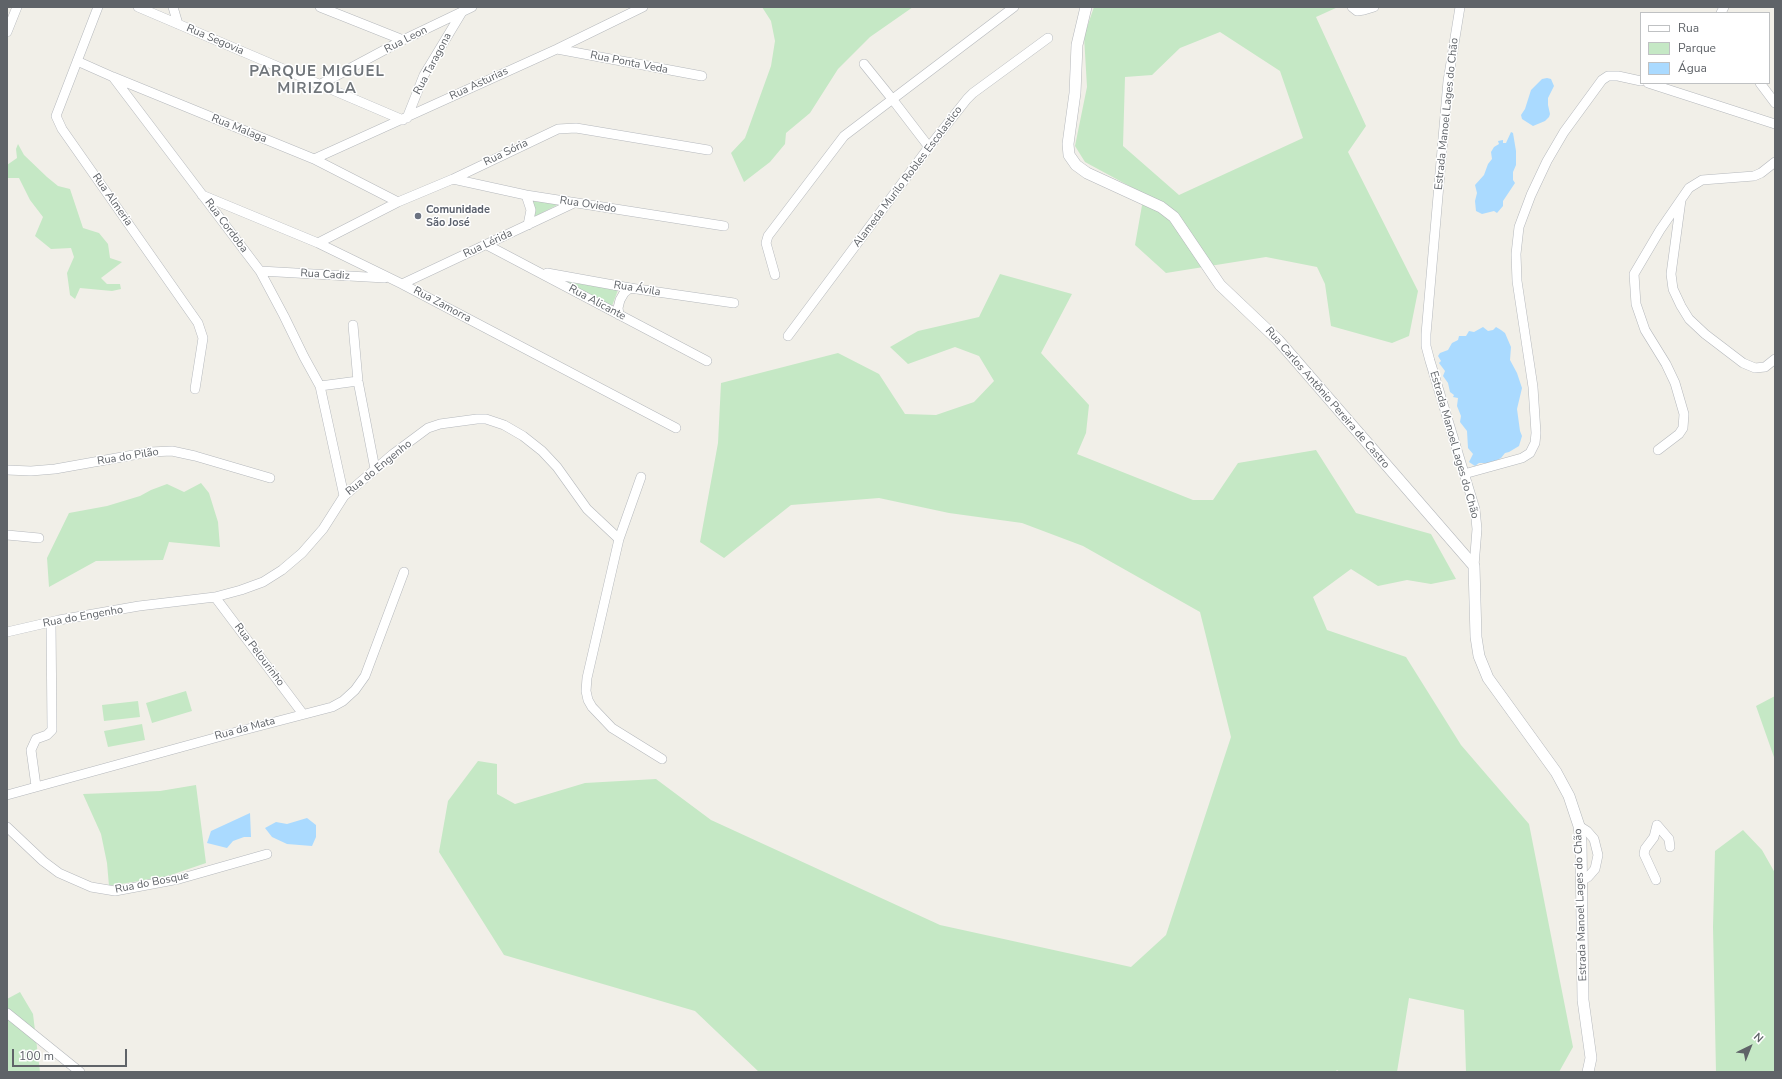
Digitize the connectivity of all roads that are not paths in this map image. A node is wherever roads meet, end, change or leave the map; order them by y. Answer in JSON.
{"nodes":[{"id":1,"x":18,"y":7,"type":"edge"},
{"id":2,"x":98,"y":7,"type":"edge"},
{"id":3,"x":152,"y":7,"type":"edge"},
{"id":4,"x":173,"y":7,"type":"edge"},
{"id":5,"x":320,"y":7,"type":"edge"},
{"id":6,"x":472,"y":7,"type":"edge"},
{"id":7,"x":643,"y":7,"type":"edge"},
{"id":8,"x":1014,"y":7,"type":"edge"},
{"id":9,"x":1086,"y":7,"type":"edge"},
{"id":10,"x":1352,"y":7,"type":"edge"},
{"id":11,"x":1374,"y":7,"type":"edge"},
{"id":12,"x":1460,"y":7,"type":"edge"},
{"id":13,"x":140,"y":8,"type":"edge"},
{"id":14,"x":462,"y":12,"type":"junction"},
{"id":15,"x":178,"y":24,"type":"junction"},
{"id":16,"x":7,"y":32,"type":"edge"},
{"id":17,"x":1048,"y":38,"type":"dead end"},
{"id":18,"x":403,"y":40,"type":"junction"},
{"id":19,"x":557,"y":49,"type":"junction"},
{"id":20,"x":77,"y":61,"type":"junction"},
{"id":21,"x":864,"y":64,"type":"dead end"},
{"id":22,"x":702,"y":76,"type":"dead end"},
{"id":23,"x":113,"y":77,"type":"junction"},
{"id":24,"x":1640,"y":81,"type":"edge"},
{"id":25,"x":1651,"y":84,"type":"edge"},
{"id":26,"x":1761,"y":84,"type":"edge"},
{"id":27,"x":319,"y":85,"type":"junction"},
{"id":28,"x":893,"y":100,"type":"junction"},
{"id":29,"x":1775,"y":103,"type":"edge"},
{"id":30,"x":405,"y":119,"type":"junction"},
{"id":31,"x":1775,"y":124,"type":"edge"},
{"id":32,"x":929,"y":147,"type":"junction"},
{"id":33,"x":708,"y":150,"type":"dead end"},
{"id":34,"x":314,"y":159,"type":"junction"},
{"id":35,"x":1775,"y":162,"type":"edge"},
{"id":36,"x":453,"y":180,"type":"junction"},
{"id":37,"x":202,"y":195,"type":"junction"},
{"id":38,"x":526,"y":195,"type":"junction"},
{"id":39,"x":1681,"y":199,"type":"junction"},
{"id":40,"x":398,"y":202,"type":"junction"},
{"id":41,"x":574,"y":203,"type":"junction"},
{"id":42,"x":528,"y":225,"type":"junction"},
{"id":43,"x":724,"y":226,"type":"dead end"},
{"id":44,"x":318,"y":243,"type":"junction"},
{"id":45,"x":487,"y":245,"type":"junction"},
{"id":46,"x":260,"y":271,"type":"junction"},
{"id":47,"x":539,"y":272,"type":"junction"},
{"id":48,"x":775,"y":275,"type":"dead end"},
{"id":49,"x":389,"y":278,"type":"junction"},
{"id":50,"x":402,"y":284,"type":"junction"},
{"id":51,"x":630,"y":288,"type":"junction"},
{"id":52,"x":734,"y":303,"type":"dead end"},
{"id":53,"x":619,"y":315,"type":"junction"},
{"id":54,"x":353,"y":325,"type":"dead end"},
{"id":55,"x":788,"y":336,"type":"dead end"},
{"id":56,"x":1775,"y":359,"type":"edge"},
{"id":57,"x":707,"y":361,"type":"dead end"},
{"id":58,"x":358,"y":381,"type":"junction"},
{"id":59,"x":320,"y":386,"type":"junction"},
{"id":60,"x":195,"y":389,"type":"dead end"},
{"id":61,"x":676,"y":428,"type":"dead end"},
{"id":62,"x":1658,"y":450,"type":"dead end"},
{"id":63,"x":374,"y":469,"type":"junction"},
{"id":64,"x":7,"y":470,"type":"edge"},
{"id":65,"x":1464,"y":474,"type":"junction"},
{"id":66,"x":641,"y":477,"type":"dead end"},
{"id":67,"x":270,"y":478,"type":"dead end"},
{"id":68,"x":344,"y":496,"type":"junction"},
{"id":69,"x":8,"y":536,"type":"edge"},
{"id":70,"x":38,"y":538,"type":"dead end"},
{"id":71,"x":619,"y":539,"type":"junction"},
{"id":72,"x":1474,"y":566,"type":"junction"},
{"id":73,"x":404,"y":572,"type":"dead end"},
{"id":74,"x":215,"y":597,"type":"junction"},
{"id":75,"x":51,"y":622,"type":"junction"},
{"id":76,"x":7,"y":632,"type":"edge"},
{"id":77,"x":303,"y":714,"type":"junction"},
{"id":78,"x":662,"y":759,"type":"dead end"},
{"id":79,"x":36,"y":786,"type":"junction"},
{"id":80,"x":7,"y":795,"type":"edge"},
{"id":81,"x":1579,"y":826,"type":"junction"},
{"id":82,"x":7,"y":828,"type":"edge"},
{"id":83,"x":1670,"y":847,"type":"dead end"},
{"id":84,"x":267,"y":854,"type":"dead end"},
{"id":85,"x":1656,"y":880,"type":"dead end"},
{"id":86,"x":1581,"y":881,"type":"junction"},
{"id":87,"x":7,"y":1013,"type":"edge"},
{"id":88,"x":80,"y":1072,"type":"edge"},
{"id":89,"x":1588,"y":1072,"type":"edge"}],
"edges":[{"from":1,"to":16,"type":"street"},
{"from":2,"to":20,"type":"street","name":"Rua Almeria"},
{"from":3,"to":13,"type":"street"},
{"from":4,"to":15,"type":"street"},
{"from":5,"to":18,"type":"street"},
{"from":6,"to":14,"type":"street","name":"Rua Leon"},
{"from":7,"to":19,"type":"street","name":"Rua Asturias"},
{"from":8,"to":28,"type":"street"},
{"from":9,"to":72,"type":"street","name":"Rua Carlos Antônio Pereira de Castro"},
{"from":10,"to":11,"type":"street"},
{"from":12,"to":65,"type":"street","name":"Estrada Manoel Lages do Chão"},
{"from":13,"to":15,"type":"street","name":"Rua Segovia"},
{"from":14,"to":18,"type":"street","name":"Rua Leon"},
{"from":14,"to":30,"type":"street","name":"Rua Taragona"},
{"from":15,"to":27,"type":"street","name":"Rua Segovia"},
{"from":17,"to":32,"type":"street","name":"Alameda Murilo Robles Escolastico"},
{"from":18,"to":27,"type":"street","name":"Rua Leon"},
{"from":19,"to":22,"type":"street","name":"Rua Ponta Veda"},
{"from":19,"to":30,"type":"street","name":"Rua Asturias"},
{"from":20,"to":23,"type":"street","name":"Rua Malaga"},
{"from":20,"to":60,"type":"street","name":"Rua Almeria"},
{"from":21,"to":28,"type":"street"},
{"from":23,"to":34,"type":"street","name":"Rua Malaga"},
{"from":23,"to":37,"type":"street","name":"Rua Cordoba"},
{"from":24,"to":65,"type":"street"},
{"from":25,"to":31,"type":"street"},
{"from":26,"to":29,"type":"street"},
{"from":27,"to":30,"type":"street","name":"Rua Segovia"},
{"from":28,"to":32,"type":"street"},
{"from":28,"to":48,"type":"street"},
{"from":30,"to":34,"type":"street","name":"Rua Asturias"},
{"from":32,"to":55,"type":"street","name":"Alameda Murilo Robles Escolastico"},
{"from":33,"to":36,"type":"street","name":"Rua Sória"},
{"from":34,"to":40,"type":"street","name":"Rua Malaga"},
{"from":35,"to":39,"type":"street"},
{"from":36,"to":38,"type":"street","name":"Rua Oviedo"},
{"from":36,"to":40,"type":"street","name":"Rua Sória"},
{"from":37,"to":44,"type":"street","name":"Rua Zamorra"},
{"from":37,"to":46,"type":"street","name":"Rua Cordoba"},
{"from":38,"to":41,"type":"street","name":"Rua Oviedo"},
{"from":38,"to":42,"type":"street"},
{"from":39,"to":56,"type":"street"},
{"from":39,"to":62,"type":"street"},
{"from":40,"to":44,"type":"street","name":"Rua Sória"},
{"from":41,"to":42,"type":"street","name":"Rua Lérida"},
{"from":41,"to":43,"type":"street","name":"Rua Oviedo"},
{"from":42,"to":45,"type":"street","name":"Rua Lérida"},
{"from":44,"to":49,"type":"street","name":"Rua Zamorra"},
{"from":45,"to":47,"type":"street","name":"Rua Alicante"},
{"from":45,"to":50,"type":"street","name":"Rua Lérida"},
{"from":46,"to":49,"type":"street","name":"Rua Cadiz"},
{"from":46,"to":59,"type":"street","name":"Rua Cordoba"},
{"from":47,"to":51,"type":"street","name":"Rua Ávila"},
{"from":47,"to":53,"type":"street","name":"Rua Alicante"},
{"from":49,"to":50,"type":"street","name":"Rua Zamorra"},
{"from":50,"to":61,"type":"street","name":"Rua Zamorra"},
{"from":51,"to":52,"type":"street","name":"Rua Ávila"},
{"from":51,"to":53,"type":"street"},
{"from":53,"to":57,"type":"street","name":"Rua Alicante"},
{"from":54,"to":58,"type":"street"},
{"from":58,"to":59,"type":"street"},
{"from":58,"to":63,"type":"street"},
{"from":59,"to":68,"type":"street","name":"Rua Cordoba"},
{"from":63,"to":68,"type":"street","name":"Rua do Engenho"},
{"from":63,"to":71,"type":"street","name":"Rua do Engenho"},
{"from":64,"to":67,"type":"street","name":"Rua do Pilão"},
{"from":65,"to":72,"type":"street","name":"Estrada Manoel Lages do Chão"},
{"from":66,"to":71,"type":"street"},
{"from":68,"to":74,"type":"street","name":"Rua do Engenho"},
{"from":69,"to":70,"type":"street"},
{"from":71,"to":78,"type":"street"},
{"from":72,"to":81,"type":"street","name":"Estrada Manoel Lages do Chão"},
{"from":73,"to":77,"type":"street","name":"Rua da Mata"},
{"from":74,"to":75,"type":"street","name":"Rua do Engenho"},
{"from":74,"to":77,"type":"street","name":"Rua Pelourinho"},
{"from":75,"to":76,"type":"street","name":"Rua do Engenho"},
{"from":75,"to":79,"type":"street"},
{"from":77,"to":79,"type":"street","name":"Rua da Mata"},
{"from":79,"to":80,"type":"street","name":"Rua da Mata"},
{"from":81,"to":86,"type":"street","name":"Estrada Manoel Lages do Chão"},
{"from":81,"to":86,"type":"street"},
{"from":82,"to":84,"type":"street","name":"Rua do Bosque"},
{"from":83,"to":85,"type":"street"},
{"from":86,"to":89,"type":"street","name":"Estrada Manoel Lages do Chão"},
{"from":87,"to":88,"type":"street"}]}
